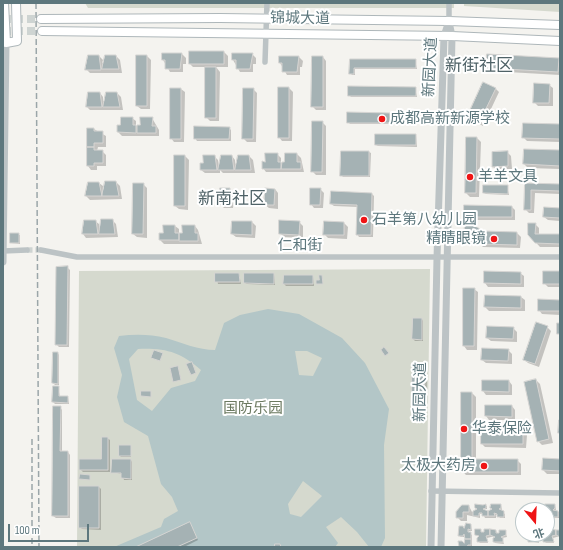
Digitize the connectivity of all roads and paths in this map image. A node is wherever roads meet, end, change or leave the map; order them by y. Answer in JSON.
{"nodes":[{"id":1,"x":267,"y":3,"type":"edge"},
{"id":2,"x":449,"y":3,"type":"edge"},
{"id":3,"x":3,"y":5,"type":"edge"},
{"id":4,"x":16,"y":5,"type":"edge"},
{"id":5,"x":41,"y":19,"type":"tunnel mouth"},
{"id":6,"x":267,"y":19,"type":"junction"},
{"id":7,"x":449,"y":21,"type":"junction"},
{"id":8,"x":560,"y":25,"type":"edge"},
{"id":9,"x":42,"y":31,"type":"tunnel mouth"},
{"id":10,"x":266,"y":33,"type":"junction"},
{"id":11,"x":448,"y":36,"type":"junction"},
{"id":12,"x":560,"y":41,"type":"edge"},
{"id":13,"x":5,"y":42,"type":"edge"},
{"id":14,"x":265,"y":62,"type":"dead end"},
{"id":15,"x":3,"y":250,"type":"edge"},
{"id":16,"x":27,"y":250,"type":"tunnel mouth"},
{"id":17,"x":41,"y":250,"type":"tunnel mouth"},
{"id":18,"x":560,"y":257,"type":"edge"},
{"id":19,"x":437,"y":258,"type":"junction"},
{"id":20,"x":448,"y":258,"type":"junction"},
{"id":21,"x":3,"y":262,"type":"edge"},
{"id":22,"x":431,"y":490,"type":"junction"},
{"id":23,"x":441,"y":491,"type":"junction"},
{"id":24,"x":560,"y":492,"type":"edge"},
{"id":25,"x":432,"y":547,"type":"edge"},
{"id":26,"x":441,"y":547,"type":"edge"}],
"edges":[{"from":1,"to":6,"type":"street"},
{"from":2,"to":7,"type":"street"},
{"from":3,"to":4,"type":"main road"},
{"from":3,"to":13,"type":"main road"},
{"from":4,"to":13,"type":"main road"},
{"from":5,"to":6,"type":"main road","name":"锦城大道"},
{"from":6,"to":7,"type":"main road","name":"锦城大道"},
{"from":6,"to":10,"type":"street"},
{"from":7,"to":8,"type":"main road","name":"锦城大道"},
{"from":7,"to":11,"type":"street","name":"新园大道"},
{"from":9,"to":10,"type":"main road","name":"锦城大道"},
{"from":10,"to":11,"type":"main road","name":"锦城大道"},
{"from":10,"to":14,"type":"street"},
{"from":11,"to":12,"type":"main road","name":"锦城大道"},
{"from":11,"to":19,"type":"street","name":"新园大道"},
{"from":11,"to":20,"type":"street","name":"新园大道"},
{"from":13,"to":15,"type":"street"},
{"from":15,"to":16,"type":"street"},
{"from":15,"to":21,"type":"street"},
{"from":17,"to":19,"type":"street","name":"仁和街"},
{"from":18,"to":20,"type":"street","name":"仁和街"},
{"from":19,"to":20,"type":"street","name":"仁和街"},
{"from":19,"to":22,"type":"street","name":"新园大道"},
{"from":20,"to":23,"type":"street","name":"新园大道"},
{"from":22,"to":23,"type":"street"},
{"from":22,"to":25,"type":"street","name":"新园大道"},
{"from":23,"to":24,"type":"street"},
{"from":23,"to":26,"type":"street","name":"新园大道"}]}
